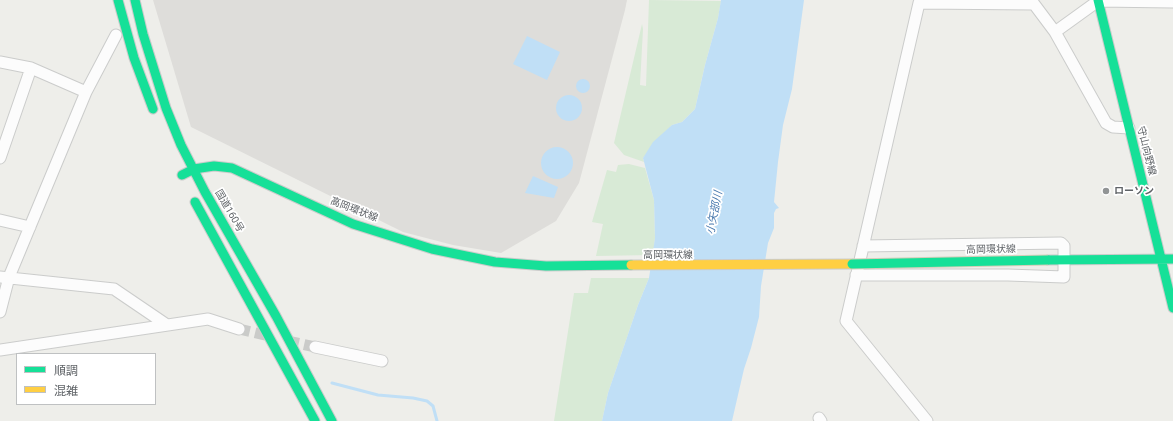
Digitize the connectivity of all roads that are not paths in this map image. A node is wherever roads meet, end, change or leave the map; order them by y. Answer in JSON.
{"nodes":[{"id":1,"x":118,"y":0,"type":"edge"},
{"id":2,"x":135,"y":0,"type":"edge"},
{"id":3,"x":1098,"y":1,"type":"edge"},
{"id":4,"x":1173,"y":2,"type":"edge"},
{"id":5,"x":1054,"y":32,"type":"junction"},
{"id":6,"x":116,"y":36,"type":"dead end"},
{"id":7,"x":0,"y":62,"type":"edge"},
{"id":8,"x":31,"y":68,"type":"junction"},
{"id":9,"x":86,"y":92,"type":"junction"},
{"id":10,"x":156,"y":116,"type":"dead end"},
{"id":11,"x":1129,"y":128,"type":"junction"},
{"id":12,"x":0,"y":158,"type":"edge"},
{"id":13,"x":194,"y":169,"type":"junction"},
{"id":14,"x":182,"y":176,"type":"dead end"},
{"id":15,"x":192,"y":195,"type":"dead end"},
{"id":16,"x":0,"y":220,"type":"edge"},
{"id":17,"x":30,"y":227,"type":"junction"},
{"id":18,"x":863,"y":246,"type":"junction"},
{"id":19,"x":1162,"y":259,"type":"junction"},
{"id":20,"x":1173,"y":259,"type":"edge"},
{"id":21,"x":1064,"y":260,"type":"junction"},
{"id":22,"x":856,"y":275,"type":"junction"},
{"id":23,"x":5,"y":277,"type":"edge"},
{"id":24,"x":1173,"y":308,"type":"edge"},
{"id":25,"x":0,"y":312,"type":"edge"},
{"id":26,"x":167,"y":325,"type":"junction"},
{"id":27,"x":239,"y":329,"type":"tunnel mouth"},
{"id":28,"x":315,"y":347,"type":"tunnel mouth"},
{"id":29,"x":0,"y":350,"type":"edge"},
{"id":30,"x":382,"y":361,"type":"dead end"},
{"id":31,"x":315,"y":421,"type":"edge"},
{"id":32,"x":332,"y":421,"type":"edge"},
{"id":33,"x":927,"y":421,"type":"edge"}],
"edges":[{"from":1,"to":10,"type":"main road"},
{"from":2,"to":13,"type":"main road","name":"国道160号"},
{"from":3,"to":4,"type":"street"},
{"from":3,"to":5,"type":"street"},
{"from":3,"to":11,"type":"main road","name":"守山向野線"},
{"from":5,"to":11,"type":"street"},
{"from":5,"to":18,"type":"street"},
{"from":6,"to":9,"type":"street"},
{"from":7,"to":8,"type":"street"},
{"from":8,"to":9,"type":"street"},
{"from":8,"to":12,"type":"street"},
{"from":9,"to":17,"type":"street"},
{"from":11,"to":19,"type":"main road","name":"守山向野線"},
{"from":13,"to":14,"type":"main road","name":"高岡環状線"},
{"from":13,"to":21,"type":"main road","name":"高岡環状線","bridge":true},
{"from":13,"to":32,"type":"main road","name":"国道160号"},
{"from":15,"to":31,"type":"main road"},
{"from":16,"to":17,"type":"street"},
{"from":17,"to":23,"type":"street"},
{"from":18,"to":21,"type":"street"},
{"from":18,"to":22,"type":"street"},
{"from":19,"to":20,"type":"main road","name":"高岡環状線"},
{"from":19,"to":21,"type":"main road","name":"高岡環状線"},
{"from":19,"to":24,"type":"main road","name":"守山向野線"},
{"from":21,"to":22,"type":"street"},
{"from":22,"to":33,"type":"street"},
{"from":23,"to":25,"type":"street"},
{"from":23,"to":26,"type":"street"},
{"from":26,"to":27,"type":"street"},
{"from":26,"to":29,"type":"street"},
{"from":28,"to":30,"type":"street"}]}
